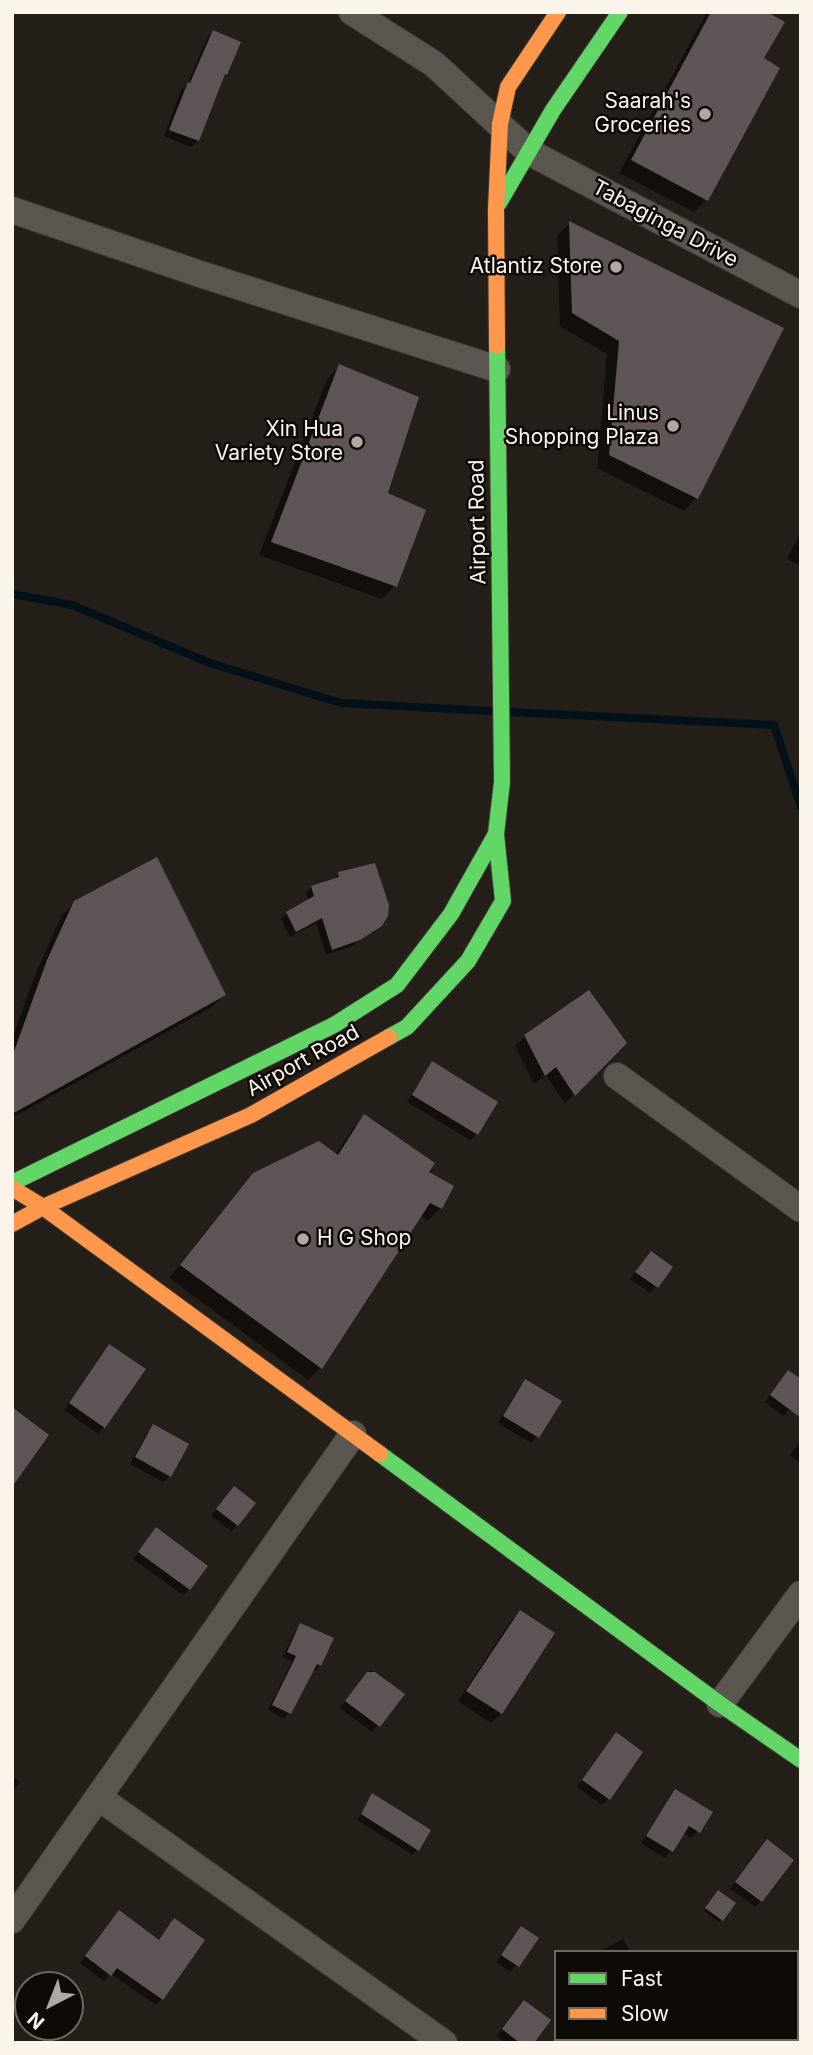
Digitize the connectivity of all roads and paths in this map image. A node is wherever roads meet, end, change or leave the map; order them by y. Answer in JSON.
{"nodes":[{"id":1,"x":352,"y":12,"type":"edge"},
{"id":2,"x":558,"y":12,"type":"edge"},
{"id":3,"x":620,"y":12,"type":"edge"},
{"id":4,"x":499,"y":124,"type":"junction"},
{"id":5,"x":529,"y":152,"type":"junction"},
{"id":6,"x":496,"y":209,"type":"junction"},
{"id":7,"x":12,"y":210,"type":"edge"},
{"id":8,"x":801,"y":295,"type":"edge"},
{"id":9,"x":497,"y":369,"type":"junction"},
{"id":10,"x":496,"y":834,"type":"junction"},
{"id":11,"x":617,"y":1076,"type":"dead end"},
{"id":12,"x":12,"y":1186,"type":"edge"},
{"id":13,"x":43,"y":1207,"type":"junction"},
{"id":14,"x":801,"y":1209,"type":"edge"},
{"id":15,"x":12,"y":1224,"type":"edge"},
{"id":16,"x":353,"y":1434,"type":"junction"},
{"id":17,"x":801,"y":1594,"type":"edge"},
{"id":18,"x":720,"y":1703,"type":"junction"},
{"id":19,"x":801,"y":1760,"type":"edge"},
{"id":20,"x":98,"y":1797,"type":"junction"},
{"id":21,"x":12,"y":1920,"type":"edge"},
{"id":22,"x":444,"y":2043,"type":"edge"}],
"edges":[{"from":1,"to":4,"type":"street","name":"Tabaginga Drive"},
{"from":2,"to":4,"type":"street","name":"Airport Road"},
{"from":3,"to":5,"type":"street"},
{"from":4,"to":5,"type":"street","name":"Tabaginga Drive"},
{"from":4,"to":6,"type":"street","name":"Airport Road"},
{"from":5,"to":6,"type":"street"},
{"from":5,"to":8,"type":"street","name":"Tabaginga Drive"},
{"from":6,"to":9,"type":"street","name":"Airport Road"},
{"from":7,"to":9,"type":"street"},
{"from":9,"to":10,"type":"street","name":"Airport Road"},
{"from":10,"to":12,"type":"street","name":"Airport Road"},
{"from":10,"to":13,"type":"street","name":"Airport Road"},
{"from":11,"to":14,"type":"street"},
{"from":12,"to":13,"type":"street"},
{"from":13,"to":15,"type":"street","name":"Airport Road"},
{"from":13,"to":16,"type":"street"},
{"from":16,"to":18,"type":"street"},
{"from":16,"to":20,"type":"street"},
{"from":17,"to":18,"type":"street"},
{"from":18,"to":19,"type":"street"},
{"from":20,"to":21,"type":"street"},
{"from":20,"to":22,"type":"street"}]}
